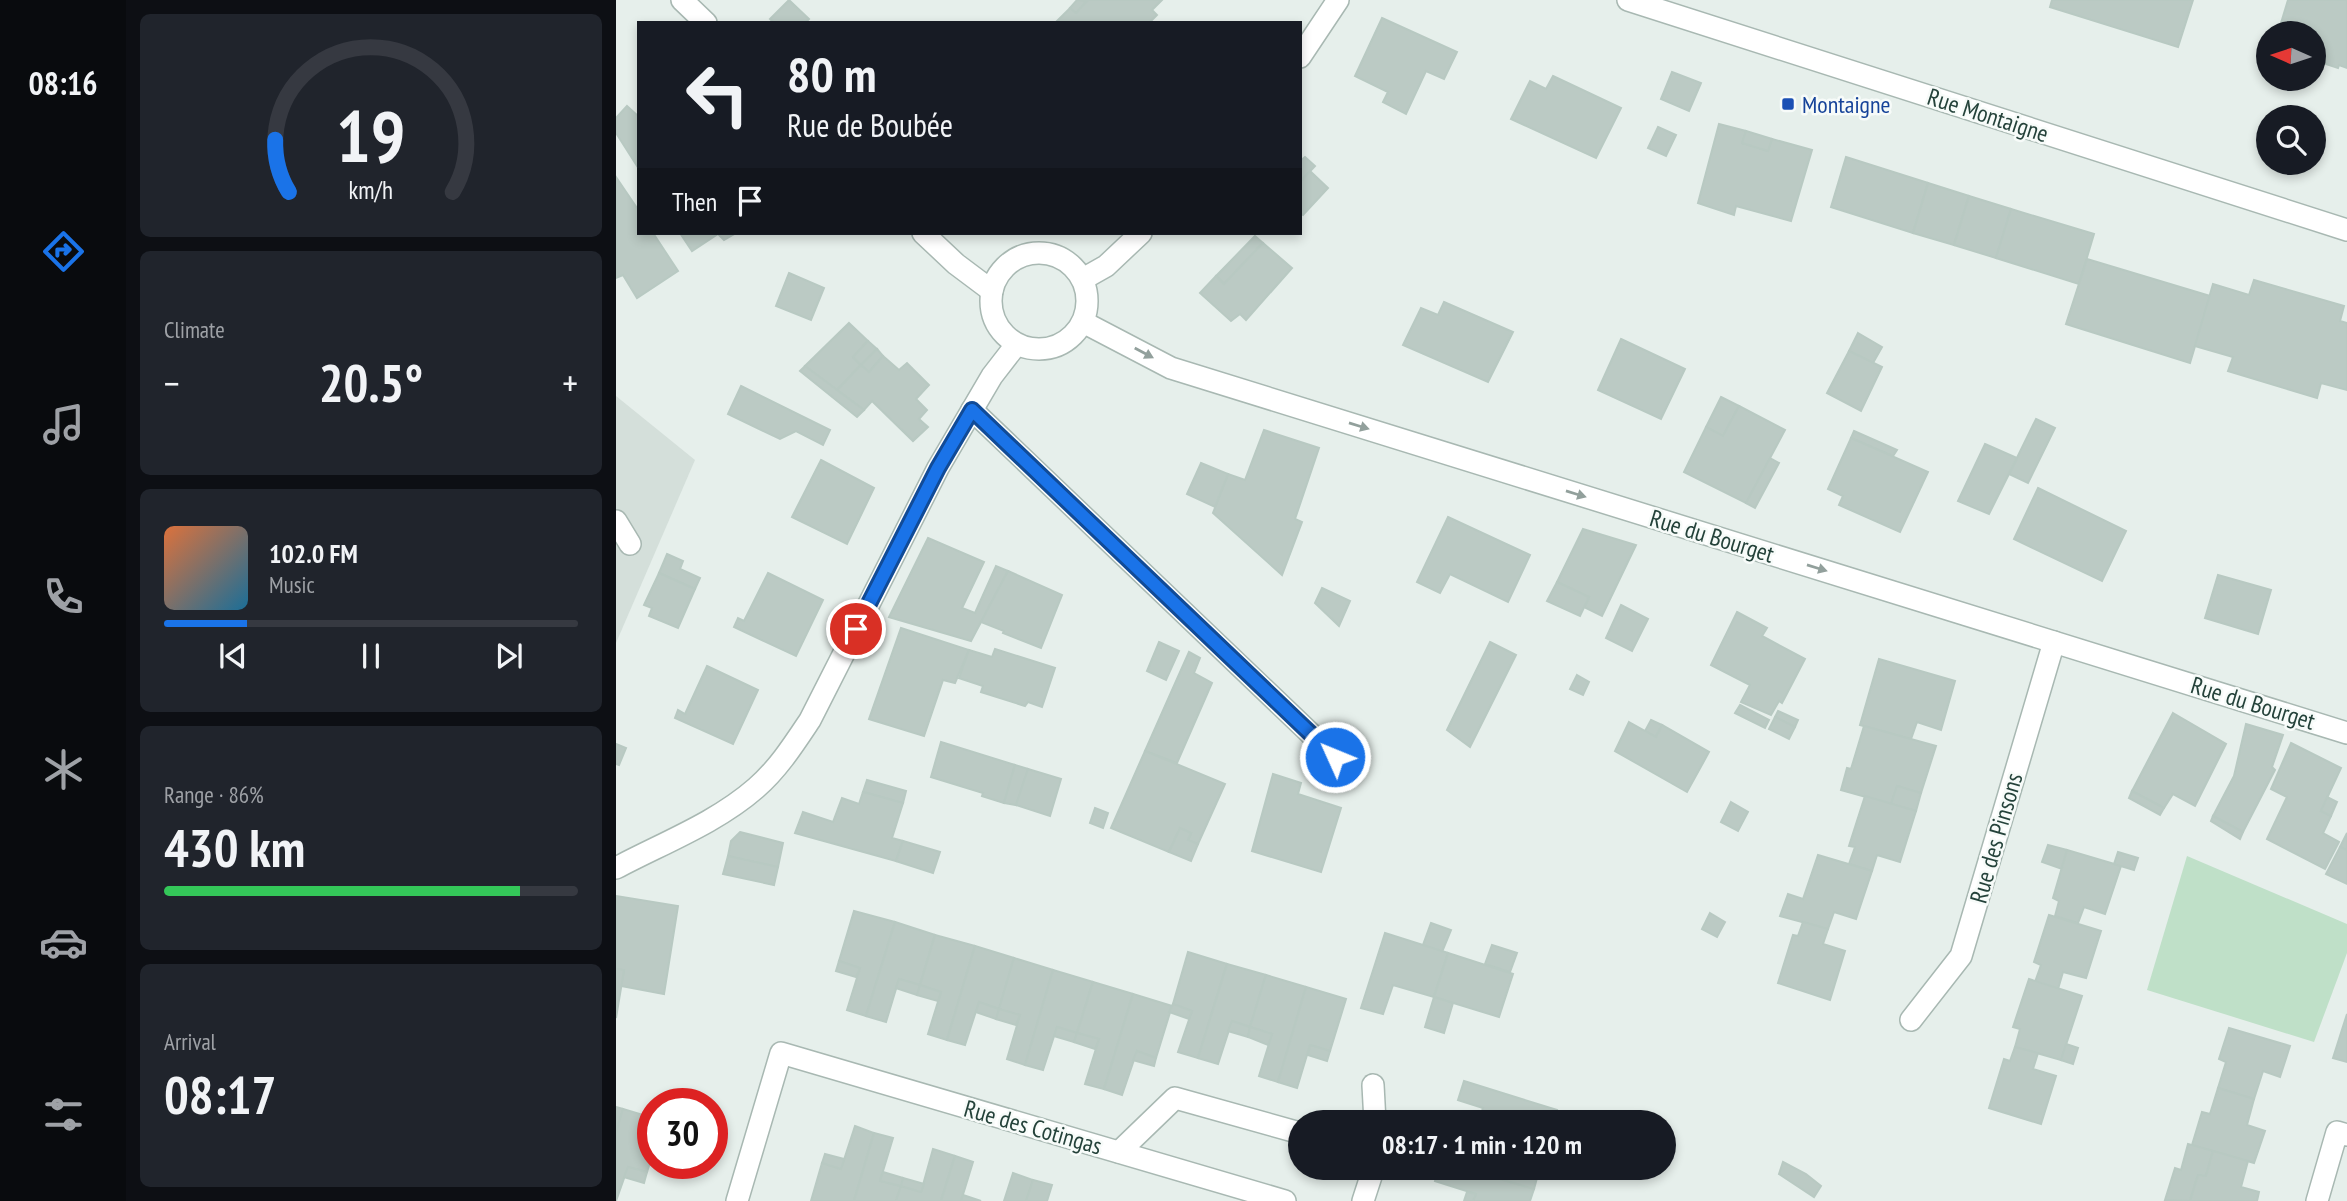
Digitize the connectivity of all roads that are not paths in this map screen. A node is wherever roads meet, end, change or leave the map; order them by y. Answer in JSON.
{"nodes":[{"id":1,"x":682,"y":0,"type":"edge"},
{"id":2,"x":1338,"y":0,"type":"edge"},
{"id":3,"x":1628,"y":0,"type":"edge"},
{"id":4,"x":704,"y":21,"type":"edge"},
{"id":5,"x":1302,"y":54,"type":"edge"},
{"id":6,"x":2347,"y":230,"type":"edge"},
{"id":7,"x":925,"y":235,"type":"edge"},
{"id":8,"x":1139,"y":235,"type":"edge"},
{"id":9,"x":1083,"y":279,"type":"junction"},
{"id":10,"x":992,"y":291,"type":"junction"},
{"id":11,"x":1083,"y":322,"type":"junction"},
{"id":12,"x":1016,"y":345,"type":"junction"},
{"id":13,"x":972,"y":410,"type":"junction"},
{"id":14,"x":616,"y":521,"type":"edge"},
{"id":15,"x":630,"y":544,"type":"dead end"},
{"id":16,"x":2054,"y":642,"type":"junction"},
{"id":17,"x":2347,"y":733,"type":"edge"},
{"id":18,"x":1335,"y":757,"type":"dead end"},
{"id":19,"x":616,"y":867,"type":"edge"},
{"id":20,"x":1911,"y":1020,"type":"dead end"},
{"id":21,"x":1373,"y":1085,"type":"dead end"},
{"id":22,"x":1374,"y":1110,"type":"edge"},
{"id":23,"x":1288,"y":1130,"type":"edge"},
{"id":24,"x":2347,"y":1135,"type":"edge"},
{"id":25,"x":1119,"y":1152,"type":"junction"},
{"id":26,"x":1370,"y":1180,"type":"edge"},
{"id":27,"x":737,"y":1201,"type":"edge"},
{"id":28,"x":1284,"y":1201,"type":"edge"},
{"id":29,"x":1363,"y":1201,"type":"edge"},
{"id":30,"x":2317,"y":1201,"type":"edge"}],
"edges":[{"from":1,"to":4,"type":"street"},
{"from":2,"to":5,"type":"street"},
{"from":3,"to":6,"type":"street","name":"Rue Montaigne"},
{"from":7,"to":10,"type":"street"},
{"from":8,"to":9,"type":"street"},
{"from":9,"to":10,"type":"street"},
{"from":9,"to":11,"type":"street"},
{"from":10,"to":12,"type":"street"},
{"from":11,"to":12,"type":"street"},
{"from":11,"to":16,"type":"street","name":"Rue du Bourget","one_way":true},
{"from":12,"to":13,"type":"street"},
{"from":13,"to":18,"type":"street"},
{"from":13,"to":19,"type":"street"},
{"from":14,"to":15,"type":"street"},
{"from":16,"to":17,"type":"street","name":"Rue du Bourget"},
{"from":16,"to":20,"type":"street","name":"Rue des Pinsons"},
{"from":21,"to":22,"type":"street"},
{"from":23,"to":25,"type":"street"},
{"from":24,"to":30,"type":"street"},
{"from":25,"to":27,"type":"street","name":"Rue des Cotingas"},
{"from":25,"to":28,"type":"street","name":"Rue des Cotingas"},
{"from":26,"to":29,"type":"street"}]}
